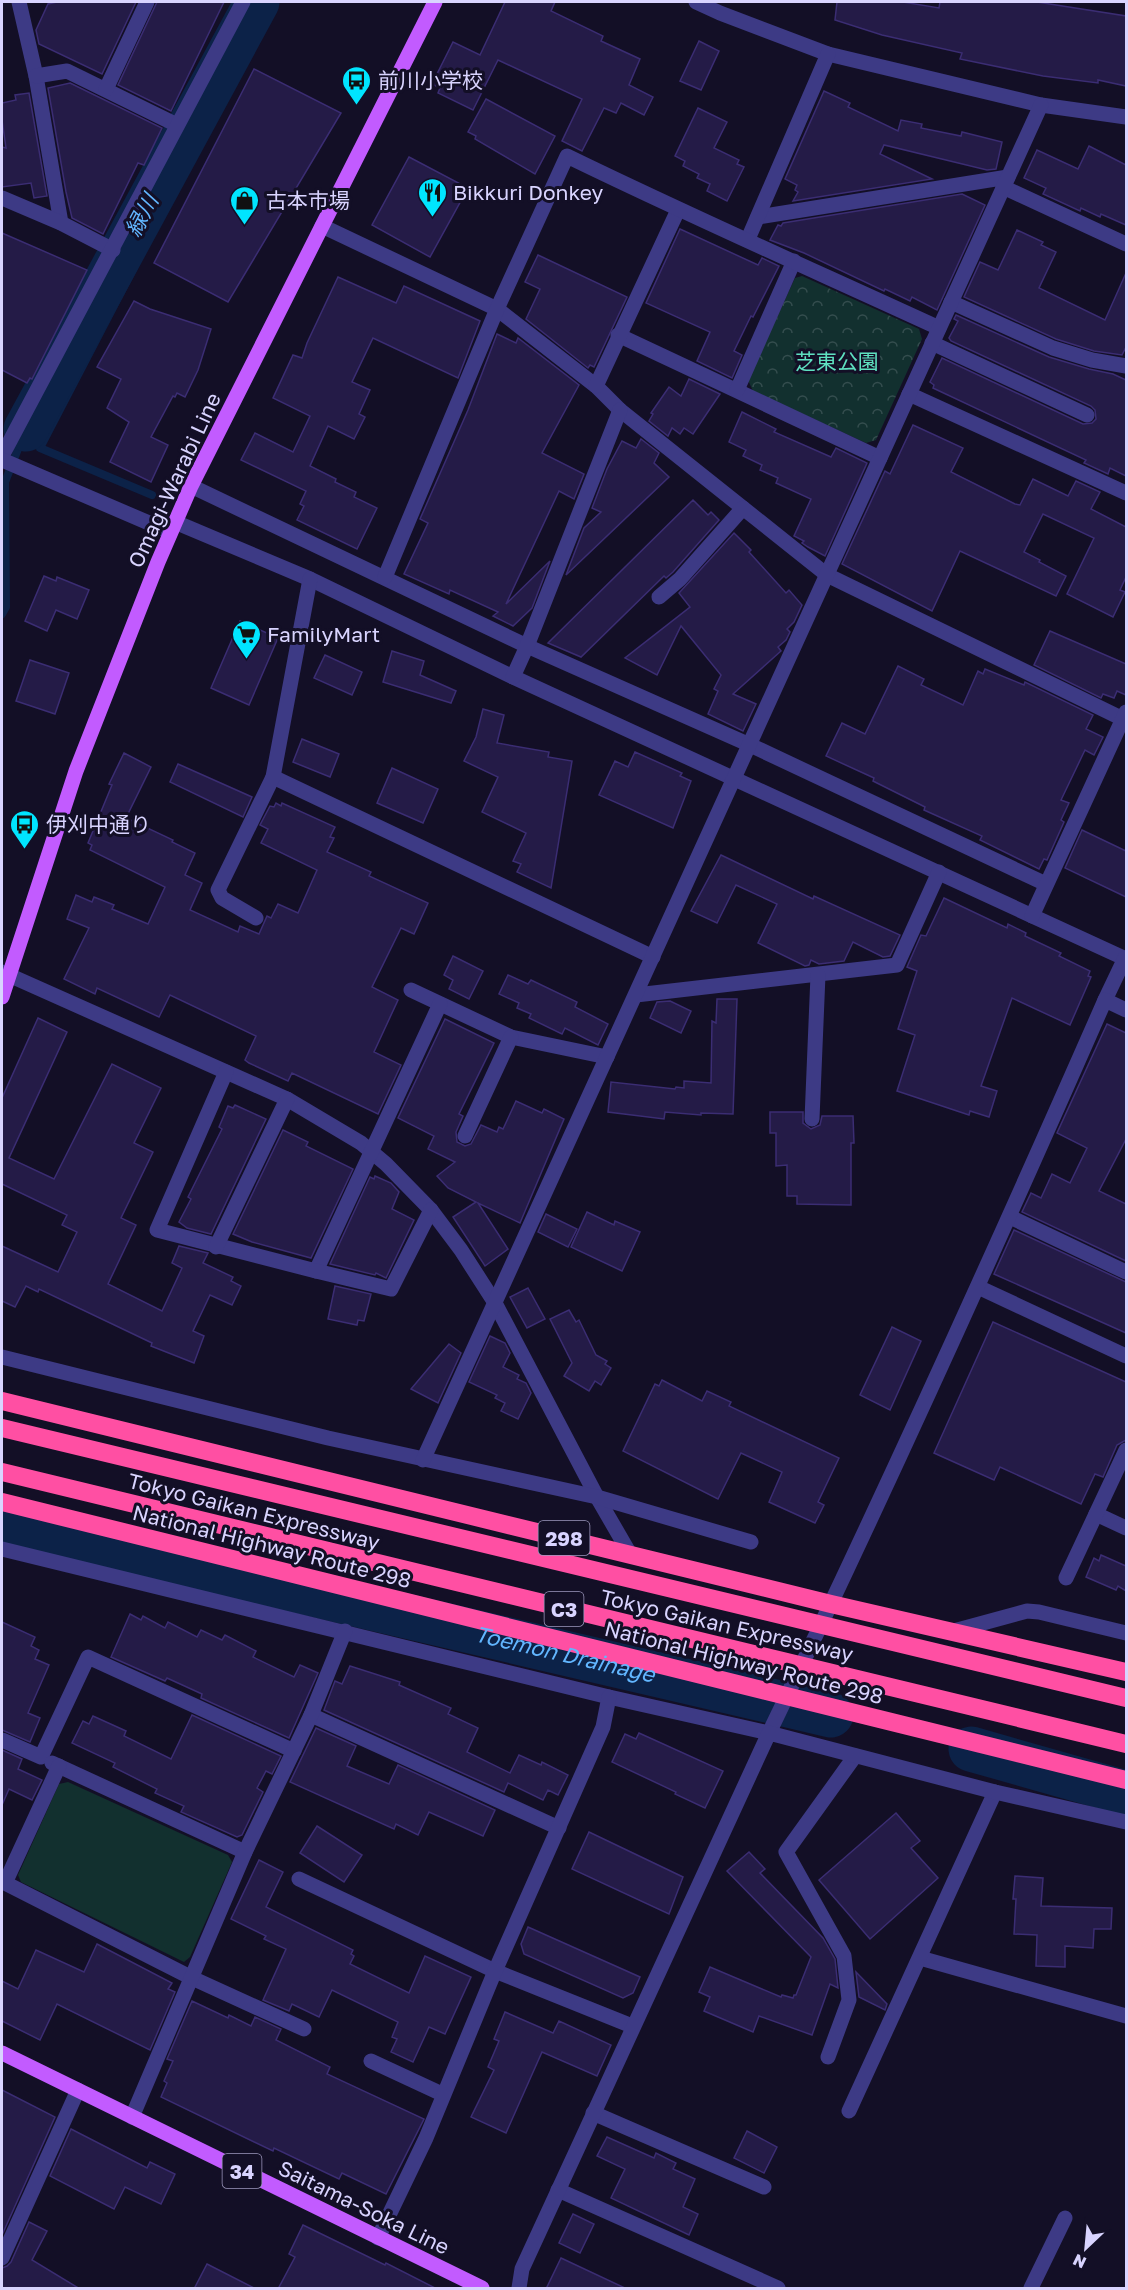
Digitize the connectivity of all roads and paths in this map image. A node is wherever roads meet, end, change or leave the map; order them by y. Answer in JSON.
{"nodes":[{"id":1,"x":19,"y":2,"type":"edge"},
{"id":2,"x":147,"y":2,"type":"edge"},
{"id":3,"x":243,"y":2,"type":"edge"},
{"id":4,"x":435,"y":2,"type":"edge"},
{"id":5,"x":696,"y":2,"type":"edge"},
{"id":6,"x":723,"y":7,"type":"edge"},
{"id":7,"x":828,"y":54,"type":"junction"},
{"id":8,"x":36,"y":76,"type":"junction"},
{"id":9,"x":106,"y":89,"type":"junction"},
{"id":10,"x":1041,"y":105,"type":"junction"},
{"id":11,"x":1126,"y":117,"type":"edge"},
{"id":12,"x":177,"y":125,"type":"junction"},
{"id":13,"x":1006,"y":182,"type":"junction"},
{"id":14,"x":2,"y":198,"type":"edge"},
{"id":15,"x":678,"y":210,"type":"junction"},
{"id":16,"x":758,"y":217,"type":"junction"},
{"id":17,"x":61,"y":223,"type":"junction"},
{"id":18,"x":322,"y":226,"type":"junction"},
{"id":19,"x":748,"y":239,"type":"junction"},
{"id":20,"x":1126,"y":244,"type":"edge"},
{"id":21,"x":113,"y":250,"type":"junction"},
{"id":22,"x":794,"y":261,"type":"junction"},
{"id":23,"x":951,"y":302,"type":"junction"},
{"id":24,"x":497,"y":309,"type":"junction"},
{"id":25,"x":939,"y":328,"type":"junction"},
{"id":26,"x":618,"y":335,"type":"junction"},
{"id":27,"x":932,"y":343,"type":"junction"},
{"id":28,"x":1126,"y":366,"type":"edge"},
{"id":29,"x":596,"y":386,"type":"junction"},
{"id":30,"x":737,"y":390,"type":"junction"},
{"id":31,"x":909,"y":394,"type":"junction"},
{"id":32,"x":620,"y":410,"type":"junction"},
{"id":33,"x":1087,"y":416,"type":"dead end"},
{"id":34,"x":2,"y":458,"type":"edge"},
{"id":35,"x":880,"y":458,"type":"junction"},
{"id":36,"x":191,"y":486,"type":"junction"},
{"id":37,"x":1126,"y":493,"type":"edge"},
{"id":38,"x":743,"y":508,"type":"junction"},
{"id":39,"x":173,"y":527,"type":"junction"},
{"id":40,"x":827,"y":575,"type":"junction"},
{"id":41,"x":385,"y":577,"type":"junction"},
{"id":42,"x":310,"y":579,"type":"junction"},
{"id":43,"x":659,"y":597,"type":"dead end"},
{"id":44,"x":527,"y":645,"type":"junction"},
{"id":45,"x":513,"y":677,"type":"junction"},
{"id":46,"x":1124,"y":714,"type":"edge"},
{"id":47,"x":750,"y":745,"type":"junction"},
{"id":48,"x":273,"y":777,"type":"junction"},
{"id":49,"x":733,"y":780,"type":"junction"},
{"id":50,"x":939,"y":872,"type":"junction"},
{"id":51,"x":1046,"y":884,"type":"junction"},
{"id":52,"x":1032,"y":916,"type":"junction"},
{"id":53,"x":256,"y":918,"type":"dead end"},
{"id":54,"x":653,"y":957,"type":"junction"},
{"id":55,"x":1126,"y":958,"type":"edge"},
{"id":56,"x":6,"y":973,"type":"edge"},
{"id":57,"x":818,"y":975,"type":"junction"},
{"id":58,"x":411,"y":990,"type":"dead end"},
{"id":59,"x":636,"y":995,"type":"junction"},
{"id":60,"x":2,"y":997,"type":"edge"},
{"id":61,"x":1105,"y":1000,"type":"junction"},
{"id":62,"x":440,"y":1004,"type":"junction"},
{"id":63,"x":1126,"y":1010,"type":"edge"},
{"id":64,"x":511,"y":1037,"type":"junction"},
{"id":65,"x":607,"y":1057,"type":"junction"},
{"id":66,"x":226,"y":1072,"type":"junction"},
{"id":67,"x":287,"y":1099,"type":"junction"},
{"id":68,"x":812,"y":1119,"type":"dead end"},
{"id":69,"x":465,"y":1136,"type":"dead end"},
{"id":70,"x":372,"y":1152,"type":"junction"},
{"id":71,"x":431,"y":1210,"type":"junction"},
{"id":72,"x":1010,"y":1217,"type":"junction"},
{"id":73,"x":216,"y":1246,"type":"junction"},
{"id":74,"x":316,"y":1271,"type":"junction"},
{"id":75,"x":1126,"y":1272,"type":"edge"},
{"id":76,"x":978,"y":1287,"type":"junction"},
{"id":77,"x":495,"y":1304,"type":"junction"},
{"id":78,"x":1126,"y":1356,"type":"edge"},
{"id":79,"x":2,"y":1357,"type":"edge"},
{"id":80,"x":2,"y":1401,"type":"edge"},
{"id":81,"x":2,"y":1428,"type":"edge"},
{"id":82,"x":1126,"y":1451,"type":"edge"},
{"id":83,"x":423,"y":1460,"type":"junction"},
{"id":84,"x":2,"y":1472,"type":"edge"},
{"id":85,"x":597,"y":1497,"type":"junction"},
{"id":86,"x":2,"y":1502,"type":"edge"},
{"id":87,"x":1096,"y":1514,"type":"junction"},
{"id":88,"x":1126,"y":1528,"type":"edge"},
{"id":89,"x":752,"y":1542,"type":"dead end"},
{"id":90,"x":2,"y":1549,"type":"edge"},
{"id":91,"x":630,"y":1554,"type":"junction"},
{"id":92,"x":1066,"y":1578,"type":"dead end"},
{"id":93,"x":831,"y":1604,"type":"junction"},
{"id":94,"x":345,"y":1631,"type":"junction"},
{"id":95,"x":950,"y":1632,"type":"junction"},
{"id":96,"x":1126,"y":1633,"type":"edge"},
{"id":97,"x":1126,"y":1672,"type":"edge"},
{"id":98,"x":787,"y":1696,"type":"junction"},
{"id":99,"x":609,"y":1697,"type":"junction"},
{"id":100,"x":1126,"y":1698,"type":"edge"},
{"id":101,"x":311,"y":1715,"type":"junction"},
{"id":102,"x":769,"y":1733,"type":"junction"},
{"id":103,"x":2,"y":1740,"type":"edge"},
{"id":104,"x":1126,"y":1744,"type":"edge"},
{"id":105,"x":294,"y":1751,"type":"junction"},
{"id":106,"x":855,"y":1756,"type":"junction"},
{"id":107,"x":41,"y":1757,"type":"junction"},
{"id":108,"x":59,"y":1766,"type":"junction"},
{"id":109,"x":1126,"y":1780,"type":"edge"},
{"id":110,"x":994,"y":1792,"type":"junction"},
{"id":111,"x":1126,"y":1822,"type":"edge"},
{"id":112,"x":559,"y":1828,"type":"junction"},
{"id":113,"x":245,"y":1852,"type":"junction"},
{"id":114,"x":299,"y":1879,"type":"dead end"},
{"id":115,"x":921,"y":1958,"type":"junction"},
{"id":116,"x":495,"y":1971,"type":"junction"},
{"id":117,"x":192,"y":1978,"type":"junction"},
{"id":118,"x":1126,"y":2016,"type":"edge"},
{"id":119,"x":632,"y":2026,"type":"junction"},
{"id":120,"x":304,"y":2029,"type":"dead end"},
{"id":121,"x":2,"y":2053,"type":"edge"},
{"id":122,"x":828,"y":2057,"type":"dead end"},
{"id":123,"x":371,"y":2061,"type":"dead end"},
{"id":124,"x":78,"y":2090,"type":"junction"},
{"id":125,"x":442,"y":2094,"type":"junction"},
{"id":126,"x":849,"y":2111,"type":"dead end"},
{"id":127,"x":593,"y":2112,"type":"junction"},
{"id":128,"x":132,"y":2117,"type":"junction"},
{"id":129,"x":764,"y":2187,"type":"dead end"},
{"id":130,"x":558,"y":2190,"type":"junction"},
{"id":131,"x":1065,"y":2218,"type":"dead end"},
{"id":132,"x":378,"y":2238,"type":"junction"},
{"id":133,"x":2,"y":2258,"type":"edge"},
{"id":134,"x":482,"y":2289,"type":"edge"},
{"id":135,"x":519,"y":2289,"type":"edge"},
{"id":136,"x":778,"y":2289,"type":"edge"},
{"id":137,"x":1031,"y":2289,"type":"edge"}],
"edges":[{"from":1,"to":8,"type":"street"},
{"from":2,"to":9,"type":"street"},
{"from":3,"to":12,"type":"street"},
{"from":4,"to":18,"type":"main road","name":"Omagi-Warabi Line"},
{"from":5,"to":6,"type":"street"},
{"from":6,"to":7,"type":"street"},
{"from":7,"to":10,"type":"street"},
{"from":7,"to":16,"type":"street"},
{"from":8,"to":9,"type":"street"},
{"from":8,"to":17,"type":"street"},
{"from":9,"to":12,"type":"street"},
{"from":10,"to":11,"type":"street"},
{"from":10,"to":13,"type":"street"},
{"from":12,"to":21,"type":"street"},
{"from":13,"to":16,"type":"street"},
{"from":13,"to":20,"type":"street"},
{"from":13,"to":23,"type":"street"},
{"from":14,"to":17,"type":"street"},
{"from":15,"to":19,"type":"street"},
{"from":15,"to":24,"type":"street"},
{"from":15,"to":26,"type":"street"},
{"from":16,"to":19,"type":"street"},
{"from":17,"to":21,"type":"street"},
{"from":18,"to":24,"type":"street"},
{"from":18,"to":36,"type":"main road","name":"Omagi-Warabi Line"},
{"from":19,"to":22,"type":"street"},
{"from":21,"to":34,"type":"street"},
{"from":22,"to":25,"type":"street"},
{"from":22,"to":30,"type":"street"},
{"from":23,"to":25,"type":"street"},
{"from":23,"to":28,"type":"street"},
{"from":24,"to":29,"type":"street"},
{"from":24,"to":41,"type":"street"},
{"from":25,"to":27,"type":"street"},
{"from":26,"to":29,"type":"street"},
{"from":26,"to":30,"type":"street"},
{"from":27,"to":31,"type":"street"},
{"from":27,"to":33,"type":"street"},
{"from":29,"to":32,"type":"street"},
{"from":30,"to":35,"type":"street"},
{"from":31,"to":35,"type":"street"},
{"from":31,"to":37,"type":"street"},
{"from":32,"to":38,"type":"street"},
{"from":32,"to":44,"type":"street"},
{"from":34,"to":39,"type":"street"},
{"from":35,"to":40,"type":"street"},
{"from":36,"to":39,"type":"main road","name":"Omagi-Warabi Line"},
{"from":36,"to":41,"type":"street"},
{"from":38,"to":40,"type":"street"},
{"from":38,"to":43,"type":"street"},
{"from":39,"to":42,"type":"street"},
{"from":39,"to":56,"type":"main road","name":"Omagi-Warabi Line"},
{"from":40,"to":46,"type":"street"},
{"from":40,"to":47,"type":"street"},
{"from":41,"to":44,"type":"street"},
{"from":42,"to":45,"type":"street"},
{"from":42,"to":48,"type":"street"},
{"from":44,"to":45,"type":"street"},
{"from":44,"to":47,"type":"street"},
{"from":45,"to":49,"type":"street"},
{"from":46,"to":51,"type":"street"},
{"from":47,"to":49,"type":"street"},
{"from":47,"to":51,"type":"street"},
{"from":48,"to":53,"type":"street"},
{"from":48,"to":54,"type":"street"},
{"from":49,"to":50,"type":"street"},
{"from":49,"to":54,"type":"street"},
{"from":50,"to":52,"type":"street"},
{"from":50,"to":57,"type":"street"},
{"from":51,"to":52,"type":"street"},
{"from":52,"to":55,"type":"street"},
{"from":54,"to":59,"type":"street"},
{"from":55,"to":61,"type":"street"},
{"from":56,"to":60,"type":"main road","name":"Omagi-Warabi Line"},
{"from":56,"to":66,"type":"street"},
{"from":57,"to":59,"type":"street"},
{"from":57,"to":68,"type":"street"},
{"from":58,"to":62,"type":"street"},
{"from":59,"to":65,"type":"street"},
{"from":61,"to":63,"type":"street"},
{"from":61,"to":72,"type":"street"},
{"from":62,"to":64,"type":"street"},
{"from":62,"to":70,"type":"street"},
{"from":64,"to":65,"type":"street"},
{"from":64,"to":69,"type":"street"},
{"from":65,"to":77,"type":"street"},
{"from":66,"to":67,"type":"street"},
{"from":66,"to":73,"type":"street"},
{"from":67,"to":70,"type":"street"},
{"from":67,"to":73,"type":"street"},
{"from":70,"to":71,"type":"street"},
{"from":70,"to":74,"type":"street"},
{"from":71,"to":74,"type":"street"},
{"from":71,"to":77,"type":"street"},
{"from":72,"to":75,"type":"street"},
{"from":72,"to":76,"type":"street"},
{"from":73,"to":74,"type":"street"},
{"from":76,"to":78,"type":"street"},
{"from":76,"to":93,"type":"street"},
{"from":77,"to":83,"type":"street"},
{"from":77,"to":85,"type":"street"},
{"from":79,"to":83,"type":"street"},
{"from":80,"to":91,"type":"highway","number":"298"},
{"from":81,"to":100,"type":"highway","name":"Tokyo Gaikan Expressway","number":"C3","bridge":true},
{"from":82,"to":87,"type":"street"},
{"from":83,"to":85,"type":"street"},
{"from":84,"to":104,"type":"highway","name":"Tokyo Gaikan Expressway","number":"C3","bridge":true},
{"from":85,"to":89,"type":"street"},
{"from":85,"to":91,"type":"street"},
{"from":86,"to":98,"type":"highway","name":"National Highway Route 298"},
{"from":87,"to":88,"type":"street"},
{"from":87,"to":92,"type":"street"},
{"from":90,"to":94,"type":"street"},
{"from":91,"to":93,"type":"highway","number":"298"},
{"from":93,"to":95,"type":"highway","number":"298"},
{"from":93,"to":98,"type":"street"},
{"from":94,"to":99,"type":"street"},
{"from":94,"to":101,"type":"street"},
{"from":95,"to":96,"type":"street"},
{"from":95,"to":97,"type":"highway","number":"298"},
{"from":98,"to":102,"type":"street"},
{"from":98,"to":109,"type":"highway","name":"National Highway Route 298"},
{"from":99,"to":102,"type":"street"},
{"from":99,"to":112,"type":"street"},
{"from":101,"to":105,"type":"street"},
{"from":101,"to":112,"type":"street"},
{"from":102,"to":106,"type":"street"},
{"from":102,"to":119,"type":"street"},
{"from":103,"to":107,"type":"street"},
{"from":105,"to":107,"type":"street"},
{"from":105,"to":113,"type":"street"},
{"from":106,"to":110,"type":"street"},
{"from":106,"to":122,"type":"street"},
{"from":107,"to":108,"type":"street"},
{"from":108,"to":113,"type":"street"},
{"from":108,"to":117,"type":"street"},
{"from":110,"to":111,"type":"street"},
{"from":110,"to":115,"type":"street"},
{"from":112,"to":116,"type":"street"},
{"from":113,"to":117,"type":"street"},
{"from":114,"to":116,"type":"street"},
{"from":115,"to":118,"type":"street"},
{"from":115,"to":126,"type":"street"},
{"from":116,"to":119,"type":"street"},
{"from":116,"to":125,"type":"street"},
{"from":117,"to":120,"type":"street"},
{"from":117,"to":128,"type":"street"},
{"from":119,"to":127,"type":"street"},
{"from":121,"to":124,"type":"main road","name":"Saitama-Soka Line","number":"34"},
{"from":123,"to":125,"type":"street"},
{"from":124,"to":128,"type":"main road","name":"Saitama-Soka Line","number":"34"},
{"from":124,"to":133,"type":"street"},
{"from":125,"to":132,"type":"street"},
{"from":127,"to":129,"type":"street"},
{"from":127,"to":130,"type":"street"},
{"from":128,"to":132,"type":"main road","name":"Saitama-Soka Line","number":"34"},
{"from":130,"to":135,"type":"street"},
{"from":130,"to":136,"type":"street"},
{"from":131,"to":137,"type":"street"},
{"from":132,"to":134,"type":"main road","name":"Saitama-Soka Line","number":"34"}]}
